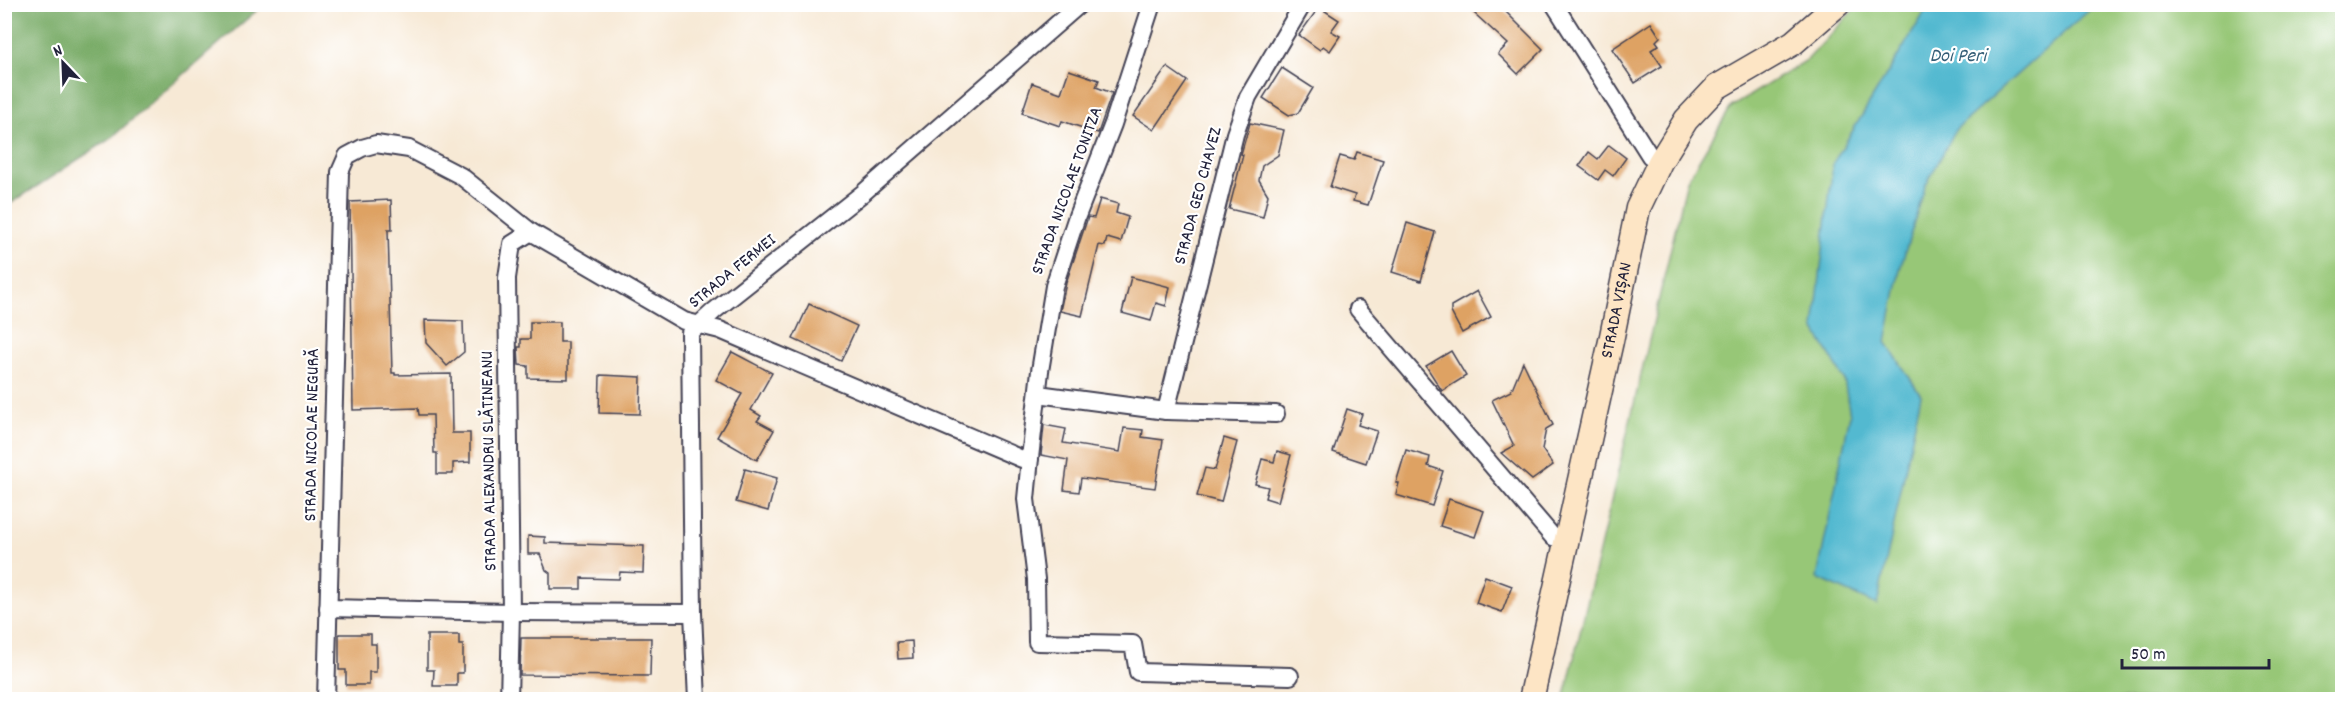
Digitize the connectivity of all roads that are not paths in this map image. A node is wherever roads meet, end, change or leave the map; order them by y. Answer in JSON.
{"nodes":[{"id":1,"x":1080,"y":4,"type":"edge"},
{"id":2,"x":1152,"y":4,"type":"edge"},
{"id":3,"x":1303,"y":4,"type":"edge"},
{"id":4,"x":1554,"y":4,"type":"edge"},
{"id":5,"x":1838,"y":4,"type":"edge"},
{"id":6,"x":1660,"y":162,"type":"junction"},
{"id":7,"x":531,"y":232,"type":"junction"},
{"id":8,"x":1358,"y":309,"type":"dead end"},
{"id":9,"x":699,"y":324,"type":"junction"},
{"id":10,"x":1038,"y":394,"type":"junction"},
{"id":11,"x":1166,"y":411,"type":"junction"},
{"id":12,"x":1276,"y":414,"type":"dead end"},
{"id":13,"x":1030,"y":458,"type":"junction"},
{"id":14,"x":1567,"y":541,"type":"junction"},
{"id":15,"x":328,"y":608,"type":"junction"},
{"id":16,"x":511,"y":612,"type":"junction"},
{"id":17,"x":693,"y":613,"type":"junction"},
{"id":18,"x":1290,"y":676,"type":"dead end"},
{"id":19,"x":326,"y":699,"type":"edge"},
{"id":20,"x":509,"y":699,"type":"edge"},
{"id":21,"x":697,"y":699,"type":"edge"},
{"id":22,"x":1532,"y":699,"type":"edge"}],
"edges":[{"from":1,"to":9,"type":"street","name":"STRADA FERMEI"},
{"from":2,"to":10,"type":"street","name":"STRADA NICOLAE TONITZA"},
{"from":3,"to":11,"type":"street","name":"STRADA GEO CHAVEZ"},
{"from":4,"to":6,"type":"street"},
{"from":5,"to":6,"type":"street","name":"STRADA VIȘAN"},
{"from":6,"to":14,"type":"street","name":"STRADA VIȘAN"},
{"from":7,"to":9,"type":"street"},
{"from":7,"to":15,"type":"street","name":"STRADA NICOLAE NEGURĂ"},
{"from":7,"to":16,"type":"street","name":"STRADA ALEXANDRU SLĂTINEANU"},
{"from":8,"to":14,"type":"street"},
{"from":9,"to":13,"type":"street"},
{"from":9,"to":17,"type":"street","name":"STRADA FERMEI"},
{"from":10,"to":11,"type":"street"},
{"from":10,"to":13,"type":"street","name":"STRADA NICOLAE TONITZA"},
{"from":11,"to":12,"type":"street"},
{"from":13,"to":18,"type":"street","name":"STRADA NICOLAE TONITZA"},
{"from":14,"to":22,"type":"street","name":"STRADA VIȘAN"},
{"from":15,"to":16,"type":"street"},
{"from":15,"to":19,"type":"street","name":"STRADA NICOLAE NEGURĂ"},
{"from":16,"to":17,"type":"street"},
{"from":16,"to":20,"type":"street","name":"STRADA ALEXANDRU SLĂTINEANU"},
{"from":17,"to":21,"type":"street","name":"STRADA FERMEI"}]}
